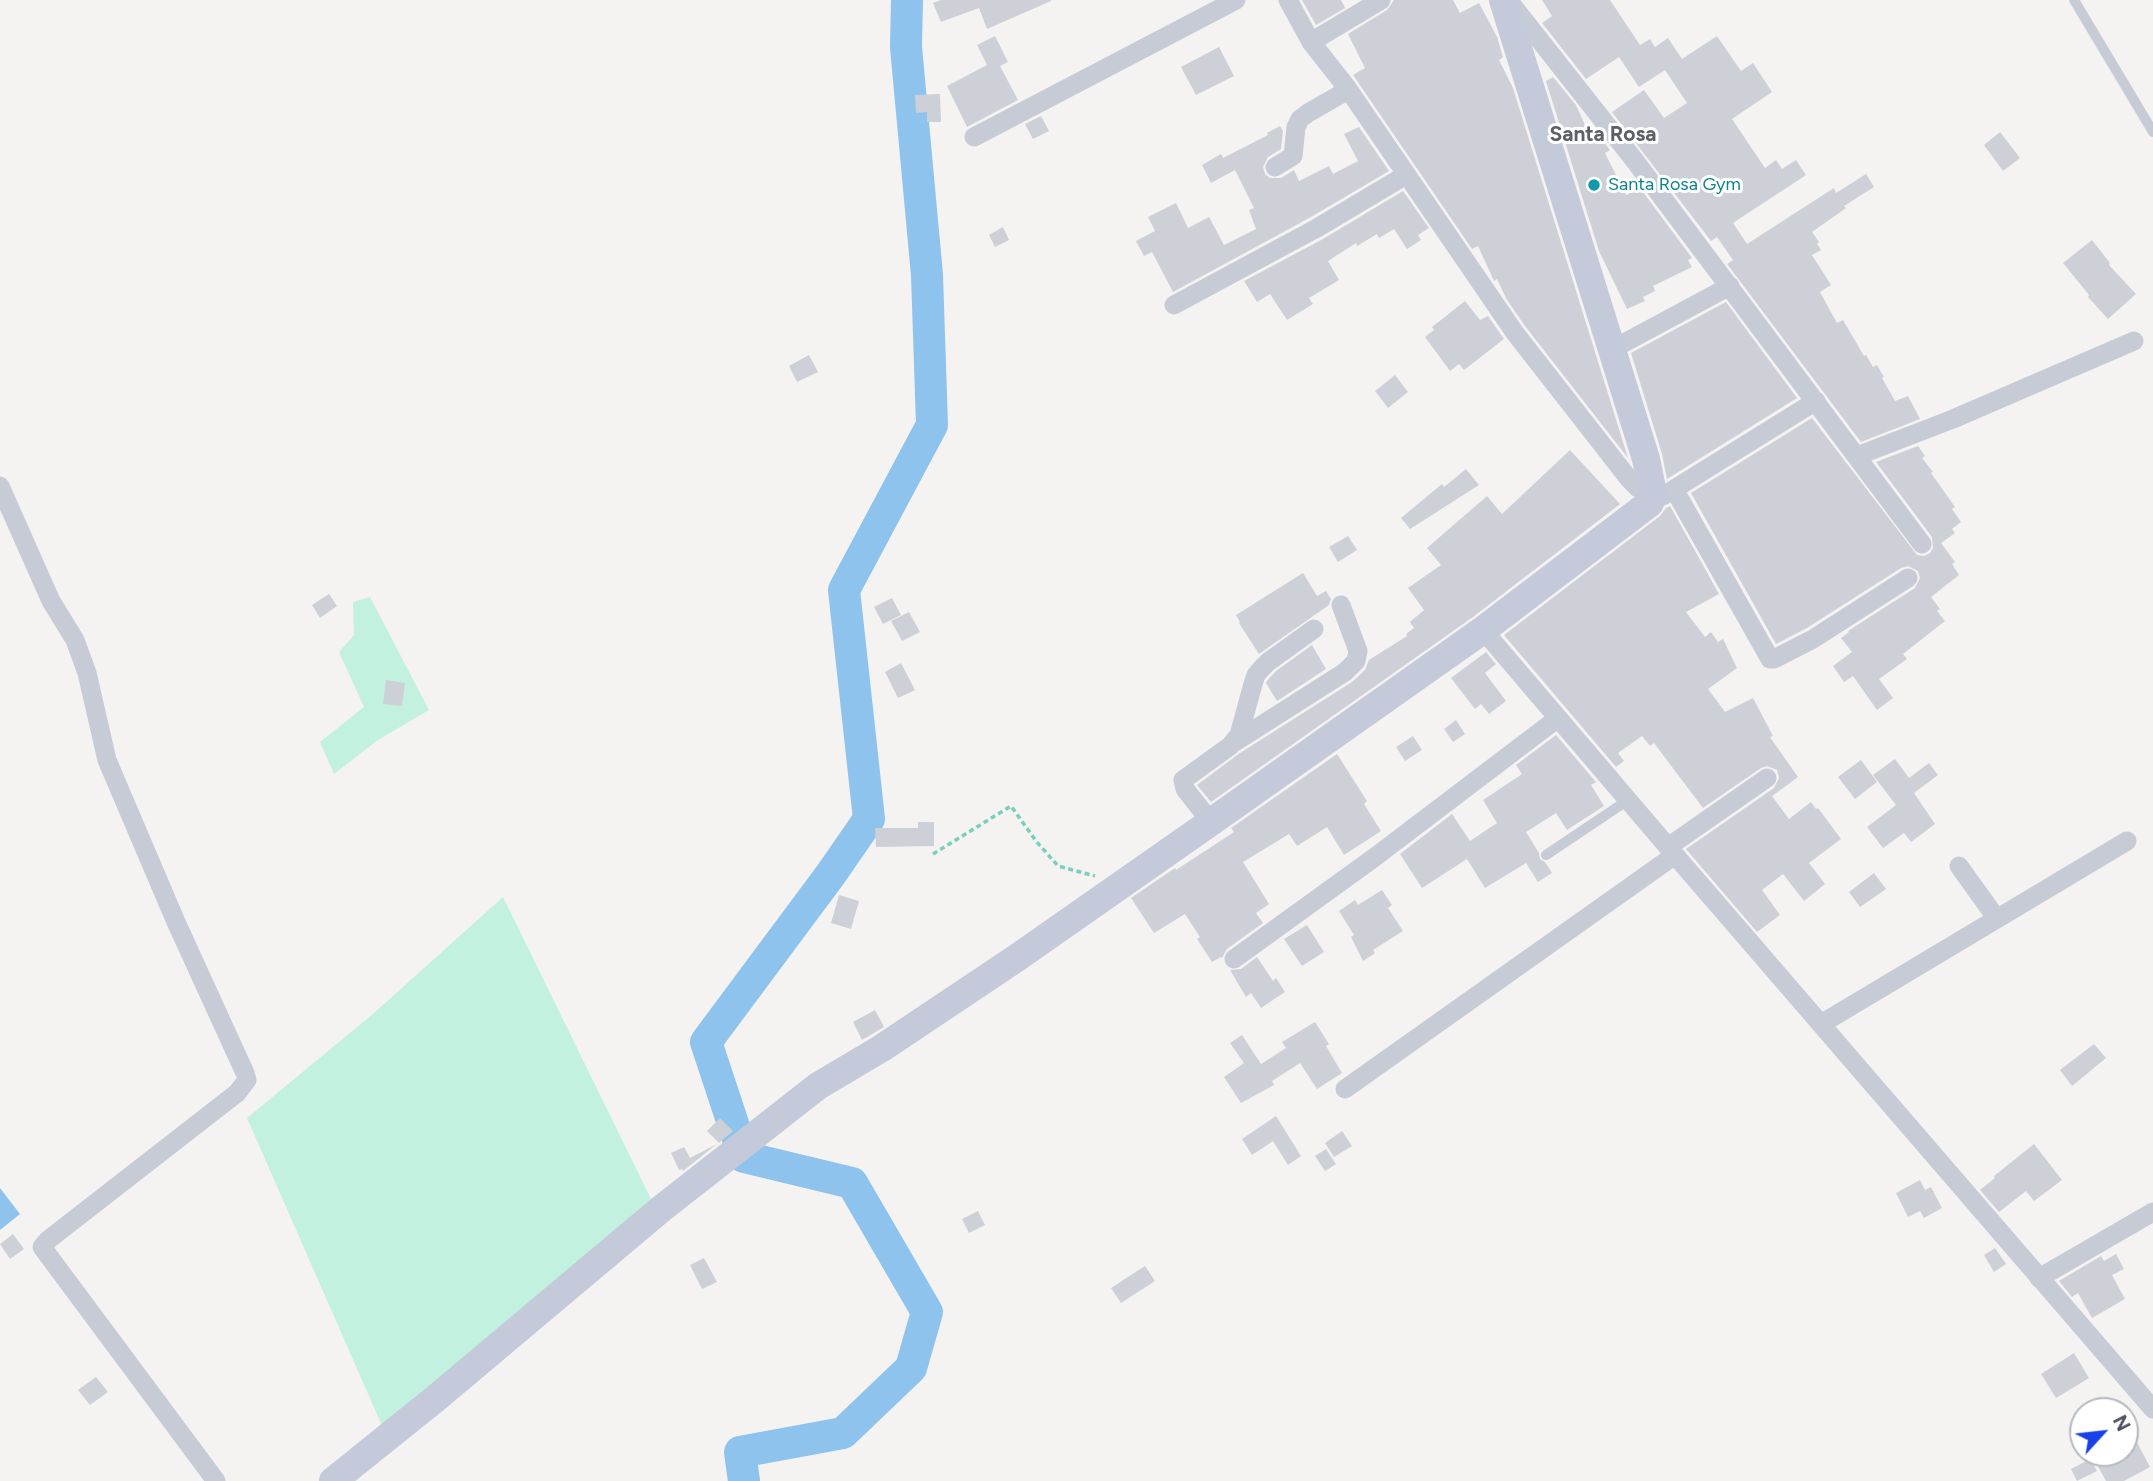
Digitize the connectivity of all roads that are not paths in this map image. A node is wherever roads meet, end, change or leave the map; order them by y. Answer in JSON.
{"nodes":[{"id":1,"x":1236,"y":0,"type":"edge"},
{"id":2,"x":1288,"y":0,"type":"edge"},
{"id":3,"x":1381,"y":0,"type":"edge"},
{"id":4,"x":1506,"y":0,"type":"edge"},
{"id":5,"x":2074,"y":0,"type":"edge"},
{"id":6,"x":1311,"y":42,"type":"junction"},
{"id":7,"x":1348,"y":90,"type":"junction"},
{"id":8,"x":2153,"y":132,"type":"edge"},
{"id":9,"x":974,"y":137,"type":"dead end"},
{"id":10,"x":1275,"y":167,"type":"dead end"},
{"id":11,"x":1406,"y":175,"type":"junction"},
{"id":12,"x":1730,"y":286,"type":"junction"},
{"id":13,"x":1174,"y":306,"type":"dead end"},
{"id":14,"x":2134,"y":341,"type":"dead end"},
{"id":15,"x":1611,"y":350,"type":"junction"},
{"id":16,"x":1816,"y":401,"type":"junction"},
{"id":17,"x":1857,"y":456,"type":"junction"},
{"id":18,"x":0,"y":486,"type":"edge"},
{"id":19,"x":1659,"y":495,"type":"junction"},
{"id":20,"x":4,"y":510,"type":"edge"},
{"id":21,"x":1922,"y":544,"type":"dead end"},
{"id":22,"x":1908,"y":578,"type":"dead end"},
{"id":23,"x":1341,"y":605,"type":"dead end"},
{"id":24,"x":1314,"y":629,"type":"dead end"},
{"id":25,"x":1483,"y":630,"type":"junction"},
{"id":26,"x":1558,"y":718,"type":"junction"},
{"id":27,"x":1230,"y":746,"type":"junction"},
{"id":28,"x":1767,"y":778,"type":"dead end"},
{"id":29,"x":1628,"y":800,"type":"junction"},
{"id":30,"x":1212,"y":822,"type":"junction"},
{"id":31,"x":2127,"y":841,"type":"dead end"},
{"id":32,"x":1671,"y":851,"type":"junction"},
{"id":33,"x":1546,"y":855,"type":"dead end"},
{"id":34,"x":1959,"y":866,"type":"dead end"},
{"id":35,"x":1997,"y":919,"type":"junction"},
{"id":36,"x":1234,"y":959,"type":"dead end"},
{"id":37,"x":1821,"y":1024,"type":"junction"},
{"id":38,"x":1345,"y":1089,"type":"dead end"},
{"id":39,"x":2153,"y":1212,"type":"edge"},
{"id":40,"x":2039,"y":1278,"type":"junction"},
{"id":41,"x":2153,"y":1409,"type":"edge"},
{"id":42,"x":216,"y":1481,"type":"edge"},
{"id":43,"x":332,"y":1481,"type":"edge"}],
"edges":[{"from":1,"to":9,"type":"street"},
{"from":2,"to":6,"type":"street"},
{"from":3,"to":6,"type":"street"},
{"from":4,"to":12,"type":"street"},
{"from":4,"to":15,"type":"street"},
{"from":5,"to":8,"type":"lane"},
{"from":6,"to":7,"type":"street"},
{"from":7,"to":10,"type":"street"},
{"from":7,"to":11,"type":"street"},
{"from":11,"to":13,"type":"street"},
{"from":11,"to":19,"type":"street"},
{"from":12,"to":15,"type":"street"},
{"from":12,"to":16,"type":"street"},
{"from":14,"to":17,"type":"street"},
{"from":15,"to":19,"type":"street"},
{"from":16,"to":17,"type":"street"},
{"from":16,"to":19,"type":"street"},
{"from":17,"to":21,"type":"street"},
{"from":18,"to":20,"type":"street"},
{"from":19,"to":22,"type":"street"},
{"from":19,"to":25,"type":"street"},
{"from":20,"to":42,"type":"street"},
{"from":23,"to":27,"type":"street"},
{"from":24,"to":27,"type":"street"},
{"from":25,"to":26,"type":"street"},
{"from":25,"to":30,"type":"street"},
{"from":26,"to":29,"type":"street"},
{"from":26,"to":36,"type":"street"},
{"from":27,"to":30,"type":"street"},
{"from":28,"to":32,"type":"street"},
{"from":29,"to":32,"type":"street"},
{"from":29,"to":33,"type":"lane"},
{"from":30,"to":43,"type":"street"},
{"from":31,"to":35,"type":"street"},
{"from":32,"to":37,"type":"street"},
{"from":32,"to":38,"type":"street"},
{"from":34,"to":35,"type":"street"},
{"from":35,"to":37,"type":"street"},
{"from":37,"to":40,"type":"street"},
{"from":39,"to":40,"type":"street"},
{"from":40,"to":41,"type":"street"}]}
